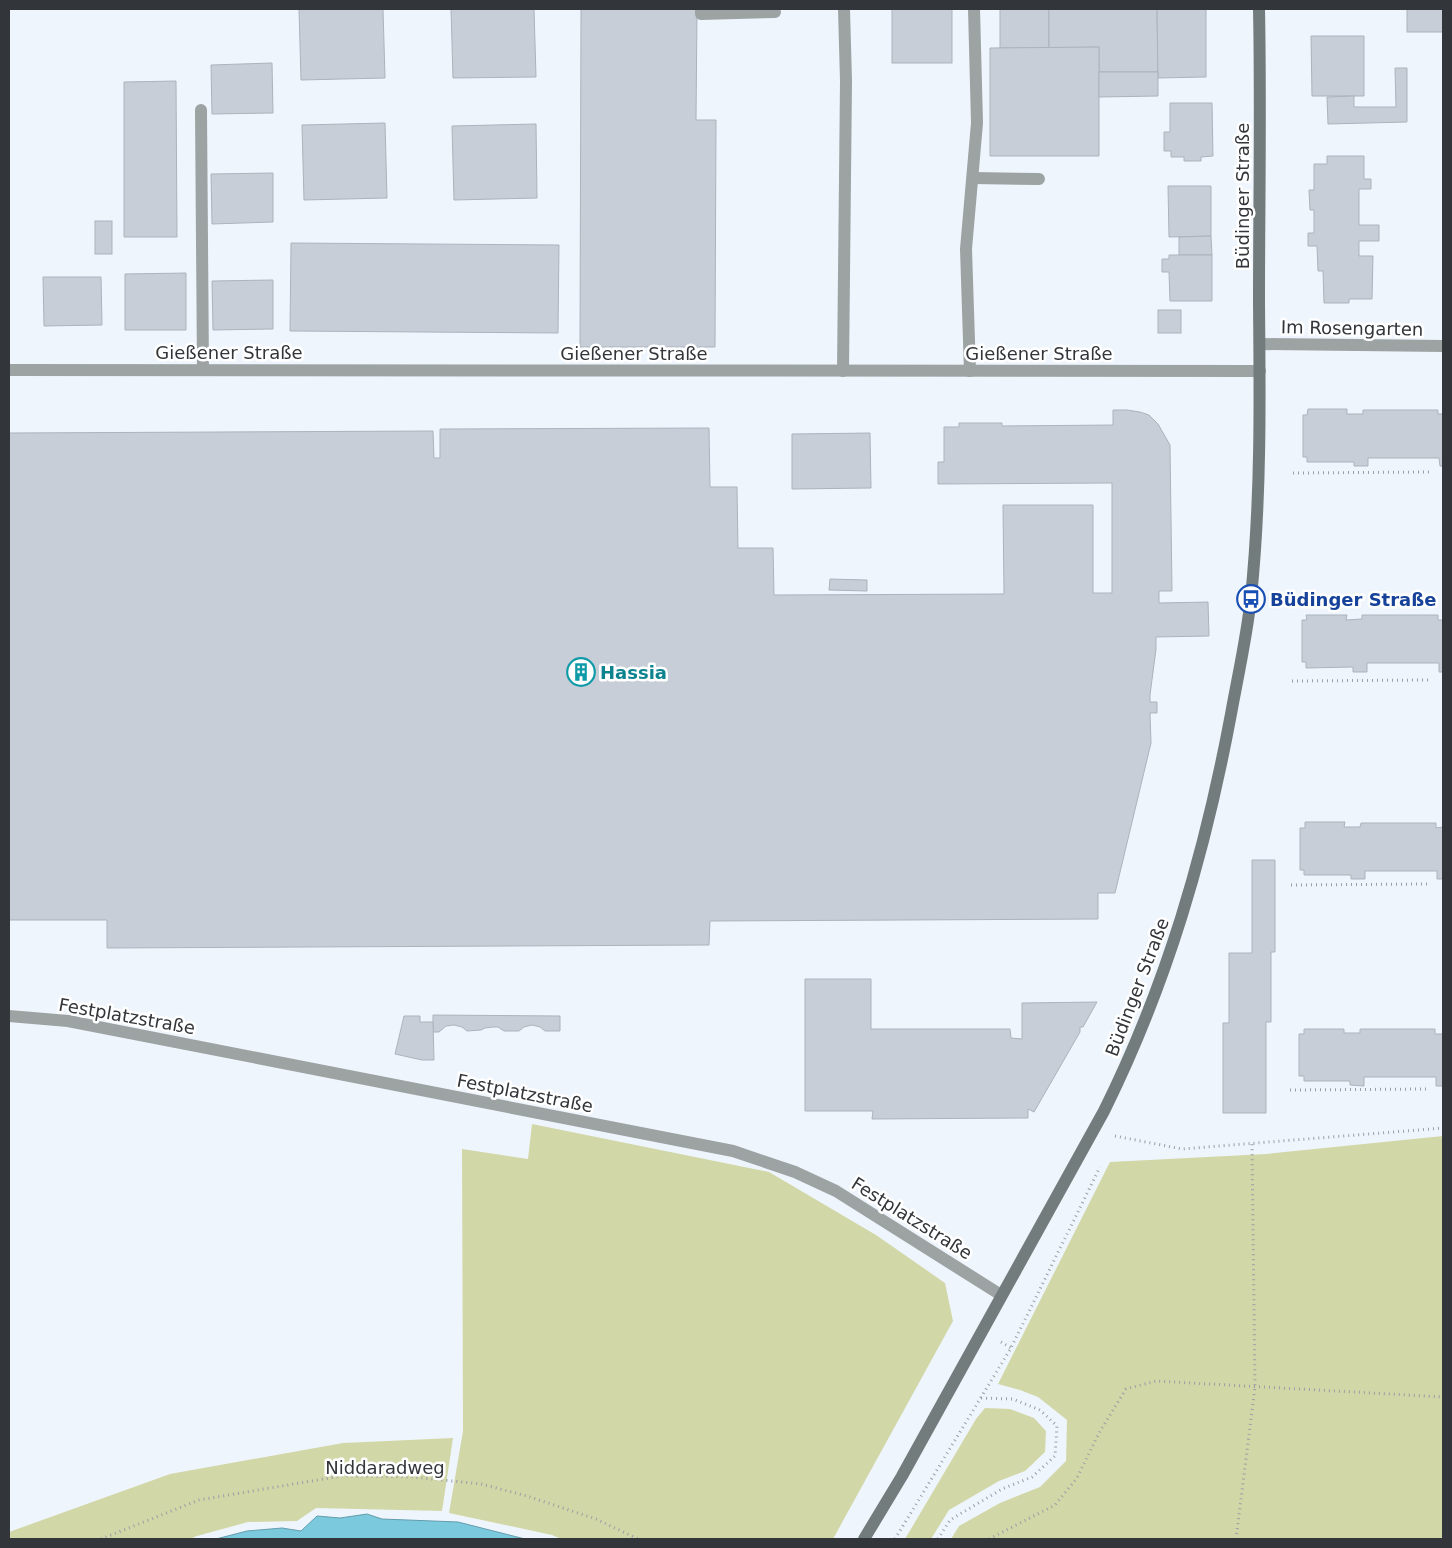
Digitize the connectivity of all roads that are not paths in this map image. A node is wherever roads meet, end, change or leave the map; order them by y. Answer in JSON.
{"nodes":[{"id":1,"x":701,"y":9,"type":"edge"},
{"id":2,"x":844,"y":9,"type":"edge"},
{"id":3,"x":974,"y":9,"type":"edge"},
{"id":4,"x":1259,"y":9,"type":"edge"},
{"id":5,"x":775,"y":12,"type":"dead end"},
{"id":6,"x":201,"y":110,"type":"dead end"},
{"id":7,"x":973,"y":178,"type":"junction"},
{"id":8,"x":1039,"y":179,"type":"dead end"},
{"id":9,"x":1260,"y":344,"type":"junction"},
{"id":10,"x":1443,"y":346,"type":"edge"},
{"id":11,"x":9,"y":370,"type":"edge"},
{"id":12,"x":203,"y":370,"type":"junction"},
{"id":13,"x":970,"y":370,"type":"junction"},
{"id":14,"x":843,"y":371,"type":"junction"},
{"id":15,"x":1260,"y":371,"type":"junction"},
{"id":16,"x":9,"y":1016,"type":"edge"},
{"id":17,"x":1001,"y":1294,"type":"junction"},
{"id":18,"x":864,"y":1539,"type":"edge"}],
"edges":[{"from":1,"to":5,"type":"street"},
{"from":2,"to":14,"type":"street"},
{"from":3,"to":7,"type":"street"},
{"from":4,"to":9,"type":"main road","name":"Büdinger Straße"},
{"from":6,"to":12,"type":"street"},
{"from":7,"to":8,"type":"street"},
{"from":7,"to":13,"type":"street"},
{"from":9,"to":10,"type":"street","name":"Im Rosengarten"},
{"from":9,"to":15,"type":"main road","name":"Büdinger Straße"},
{"from":11,"to":12,"type":"street","name":"Gießener Straße"},
{"from":12,"to":14,"type":"street","name":"Gießener Straße"},
{"from":13,"to":14,"type":"street","name":"Gießener Straße"},
{"from":13,"to":15,"type":"street","name":"Gießener Straße"},
{"from":15,"to":17,"type":"main road","name":"Büdinger Straße"},
{"from":16,"to":17,"type":"street","name":"Festplatzstraße"},
{"from":17,"to":18,"type":"main road","name":"Büdinger Straße"}]}
